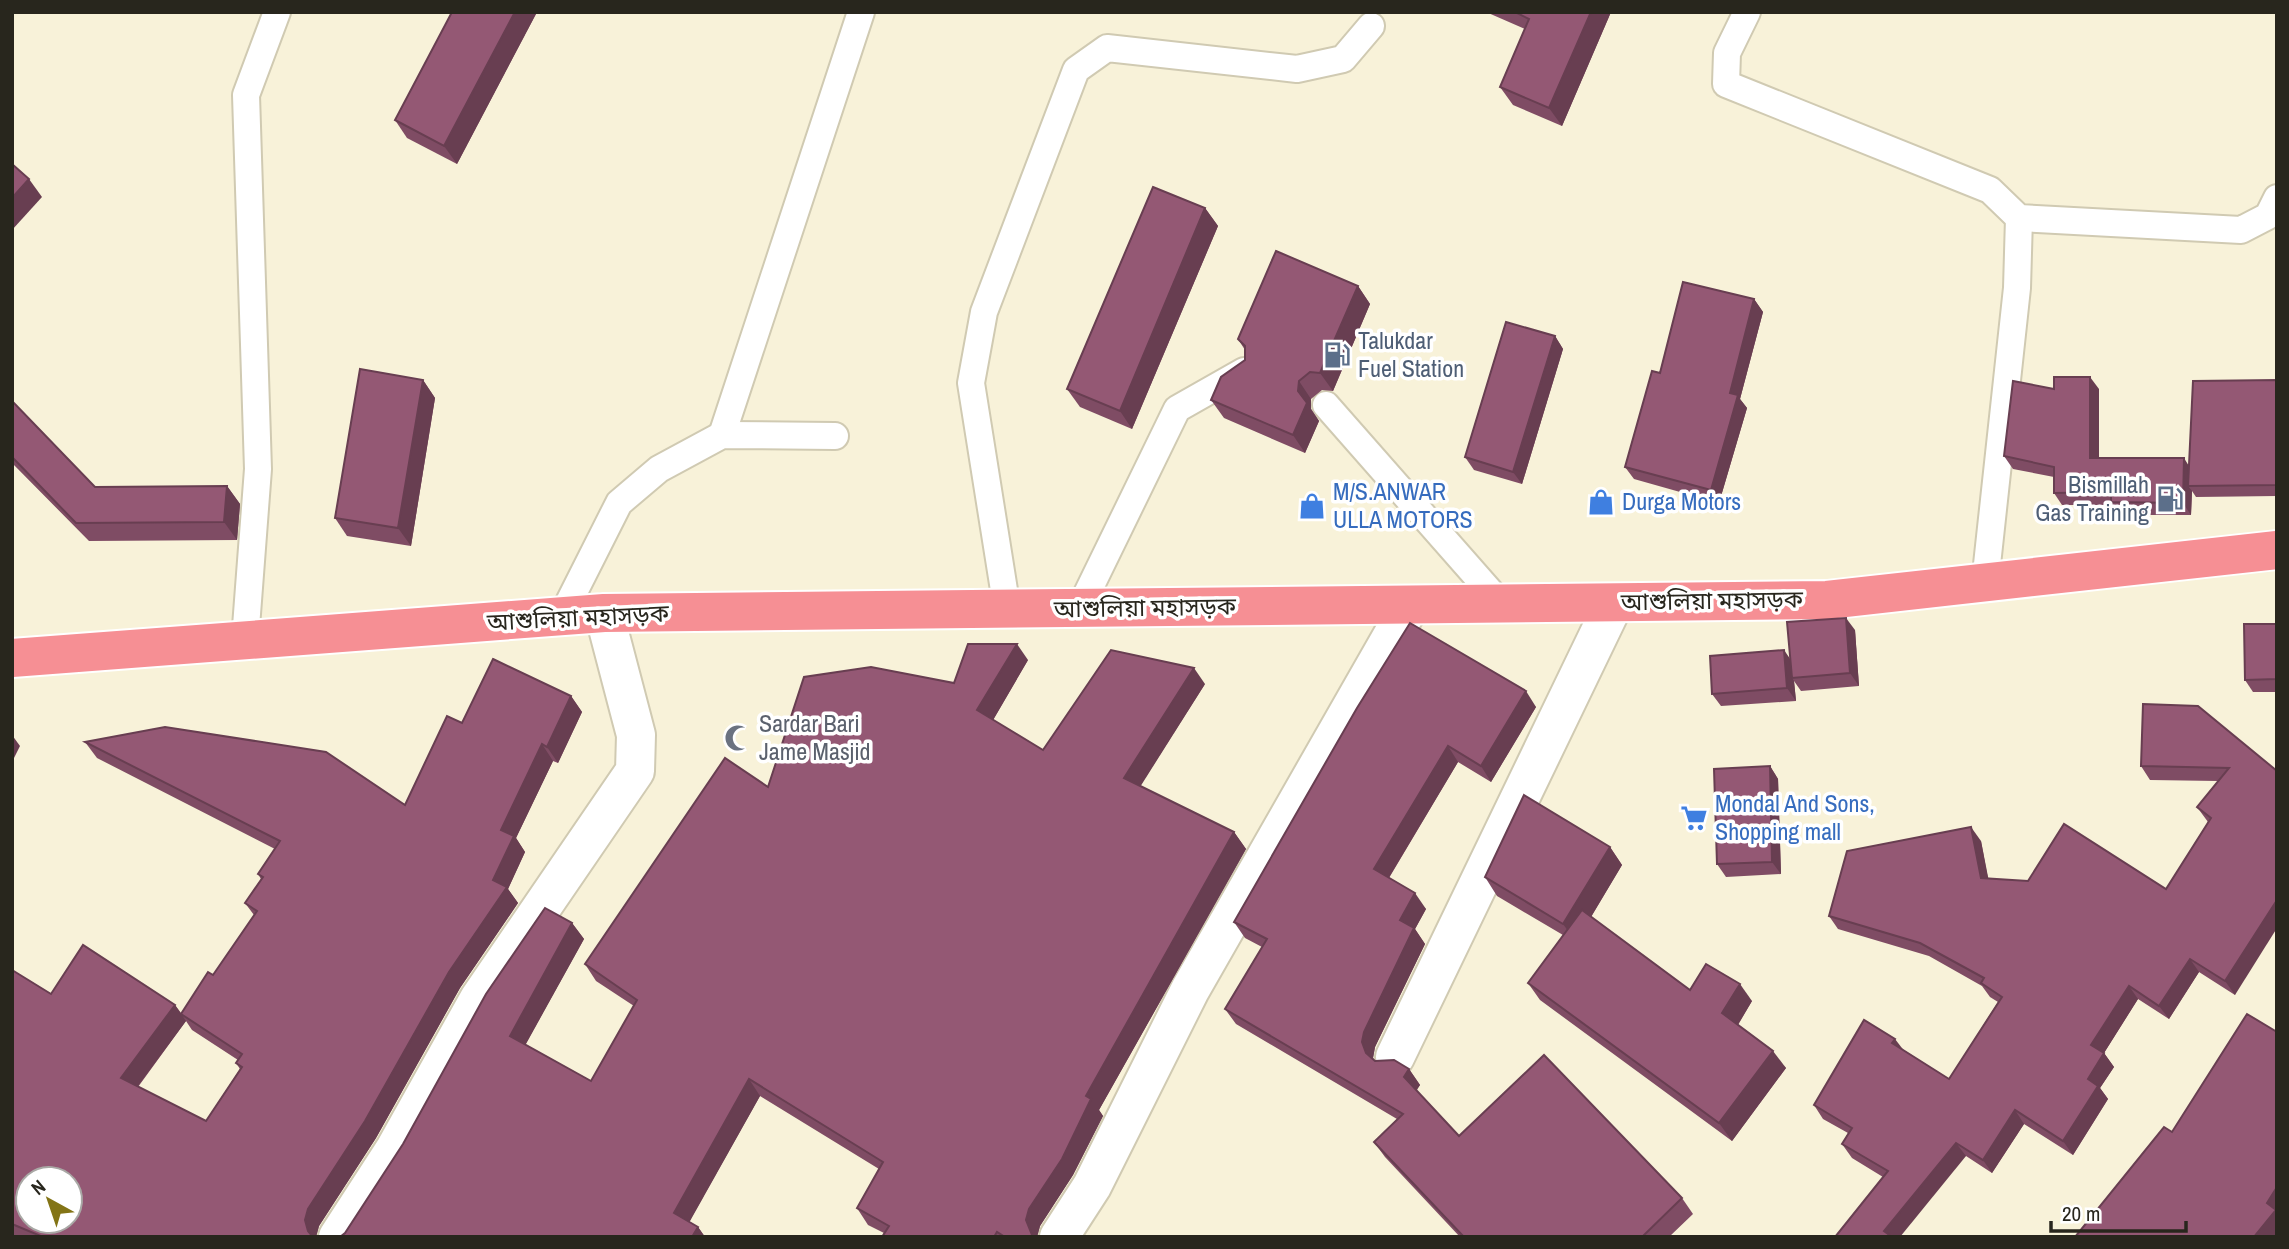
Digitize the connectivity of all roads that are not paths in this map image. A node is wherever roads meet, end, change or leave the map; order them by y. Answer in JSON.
{"nodes":[{"id":1,"x":277,"y":12,"type":"edge"},
{"id":2,"x":861,"y":12,"type":"edge"},
{"id":3,"x":1747,"y":12,"type":"edge"},
{"id":4,"x":1371,"y":26,"type":"dead end"},
{"id":5,"x":2277,"y":198,"type":"edge"},
{"id":6,"x":2019,"y":218,"type":"junction"},
{"id":7,"x":1244,"y":371,"type":"edge"},
{"id":8,"x":1326,"y":405,"type":"dead end"},
{"id":9,"x":722,"y":435,"type":"junction"},
{"id":10,"x":835,"y":436,"type":"dead end"},
{"id":11,"x":2277,"y":550,"type":"edge"},
{"id":12,"x":1985,"y":583,"type":"junction"},
{"id":13,"x":1614,"y":603,"type":"junction"},
{"id":14,"x":1501,"y":604,"type":"junction"},
{"id":15,"x":1410,"y":605,"type":"junction"},
{"id":16,"x":1080,"y":608,"type":"junction"},
{"id":17,"x":1007,"y":609,"type":"junction"},
{"id":18,"x":604,"y":613,"type":"junction"},
{"id":19,"x":562,"y":616,"type":"junction"},
{"id":20,"x":245,"y":640,"type":"junction"},
{"id":21,"x":12,"y":658,"type":"edge"},
{"id":22,"x":1395,"y":1057,"type":"edge"},
{"id":23,"x":338,"y":1237,"type":"edge"},
{"id":24,"x":1059,"y":1237,"type":"edge"}],
"edges":[{"from":1,"to":20,"type":"lane"},
{"from":2,"to":9,"type":"lane"},
{"from":3,"to":6,"type":"lane"},
{"from":4,"to":17,"type":"lane"},
{"from":5,"to":6,"type":"lane"},
{"from":6,"to":12,"type":"lane"},
{"from":7,"to":16,"type":"lane"},
{"from":8,"to":14,"type":"lane"},
{"from":9,"to":10,"type":"lane"},
{"from":9,"to":19,"type":"lane"},
{"from":11,"to":12,"type":"highway","name":"আশুলিয়া মহাসড়ক"},
{"from":12,"to":13,"type":"highway","name":"আশুলিয়া মহাসড়ক"},
{"from":13,"to":14,"type":"highway","name":"আশুলিয়া মহাসড়ক"},
{"from":13,"to":22,"type":"street"},
{"from":14,"to":15,"type":"highway","name":"আশুলিয়া মহাসড়ক"},
{"from":15,"to":16,"type":"highway","name":"আশুলিয়া মহাসড়ক"},
{"from":15,"to":24,"type":"street"},
{"from":16,"to":17,"type":"highway","name":"আশুলিয়া মহাসড়ক"},
{"from":17,"to":18,"type":"highway","name":"আশুলিয়া মহাসড়ক"},
{"from":18,"to":19,"type":"highway","name":"আশুলিয়া মহাসড়ক"},
{"from":18,"to":23,"type":"street"},
{"from":19,"to":20,"type":"highway","name":"আশুলিয়া মহাসড়ক"},
{"from":20,"to":21,"type":"highway","name":"আশুলিয়া মহাসড়ক"}]}
